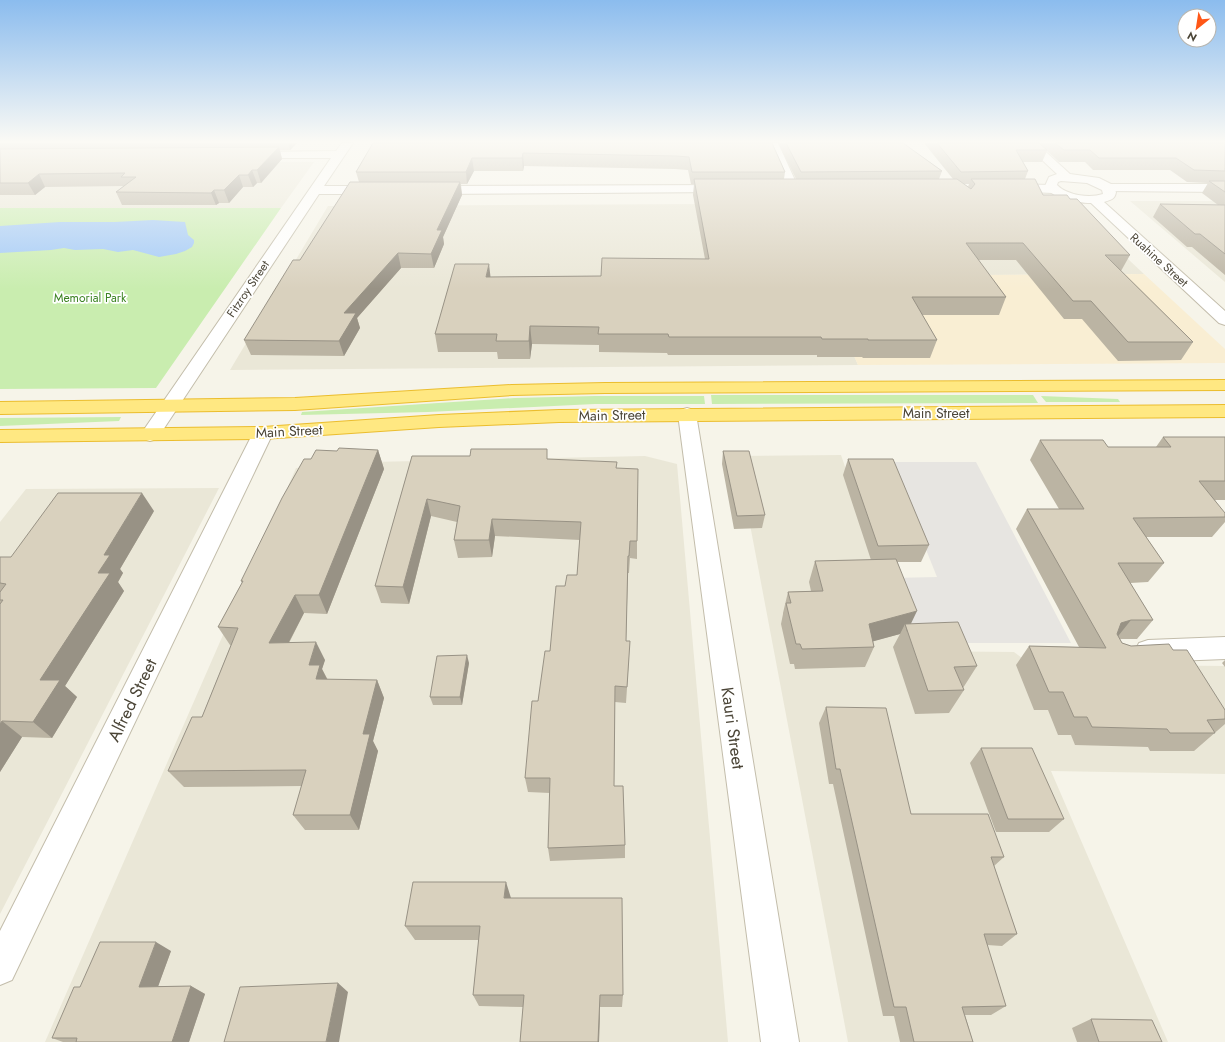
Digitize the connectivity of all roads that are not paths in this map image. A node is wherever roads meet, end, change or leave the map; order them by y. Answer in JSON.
{"nodes":[{"id":1,"x":313,"y":192,"type":"edge"},
{"id":2,"x":1060,"y":192,"type":"edge"},
{"id":3,"x":1110,"y":192,"type":"edge"},
{"id":4,"x":1094,"y":200,"type":"junction"},
{"id":5,"x":1225,"y":320,"type":"edge"},
{"id":6,"x":1225,"y":385,"type":"edge"},
{"id":7,"x":168,"y":407,"type":"junction"},
{"id":8,"x":0,"y":408,"type":"edge"},
{"id":9,"x":1225,"y":412,"type":"edge"},
{"id":10,"x":686,"y":414,"type":"junction"},
{"id":11,"x":263,"y":433,"type":"junction"},
{"id":12,"x":150,"y":435,"type":"junction"},
{"id":13,"x":0,"y":436,"type":"edge"},
{"id":14,"x":1225,"y":648,"type":"edge"},
{"id":15,"x":1123,"y":652,"type":"edge"},
{"id":16,"x":0,"y":968,"type":"edge"},
{"id":17,"x":780,"y":1042,"type":"edge"}],
"edges":[{"from":1,"to":7,"type":"street","name":"Fitzroy Street"},
{"from":2,"to":4,"type":"street"},
{"from":3,"to":4,"type":"street"},
{"from":4,"to":5,"type":"street","name":"Ruahine Street"},
{"from":6,"to":7,"type":"highway","name":"Main Street"},
{"from":7,"to":8,"type":"highway","name":"Main Street"},
{"from":7,"to":12,"type":"street","name":"Fitzroy Street"},
{"from":9,"to":10,"type":"highway","name":"Main Street"},
{"from":10,"to":11,"type":"highway","name":"Main Street"},
{"from":10,"to":17,"type":"street","name":"Kauri Street"},
{"from":11,"to":12,"type":"highway","name":"Main Street"},
{"from":11,"to":16,"type":"street","name":"Alfred Street"},
{"from":12,"to":13,"type":"highway","name":"Main Street"},
{"from":14,"to":15,"type":"street"}]}
